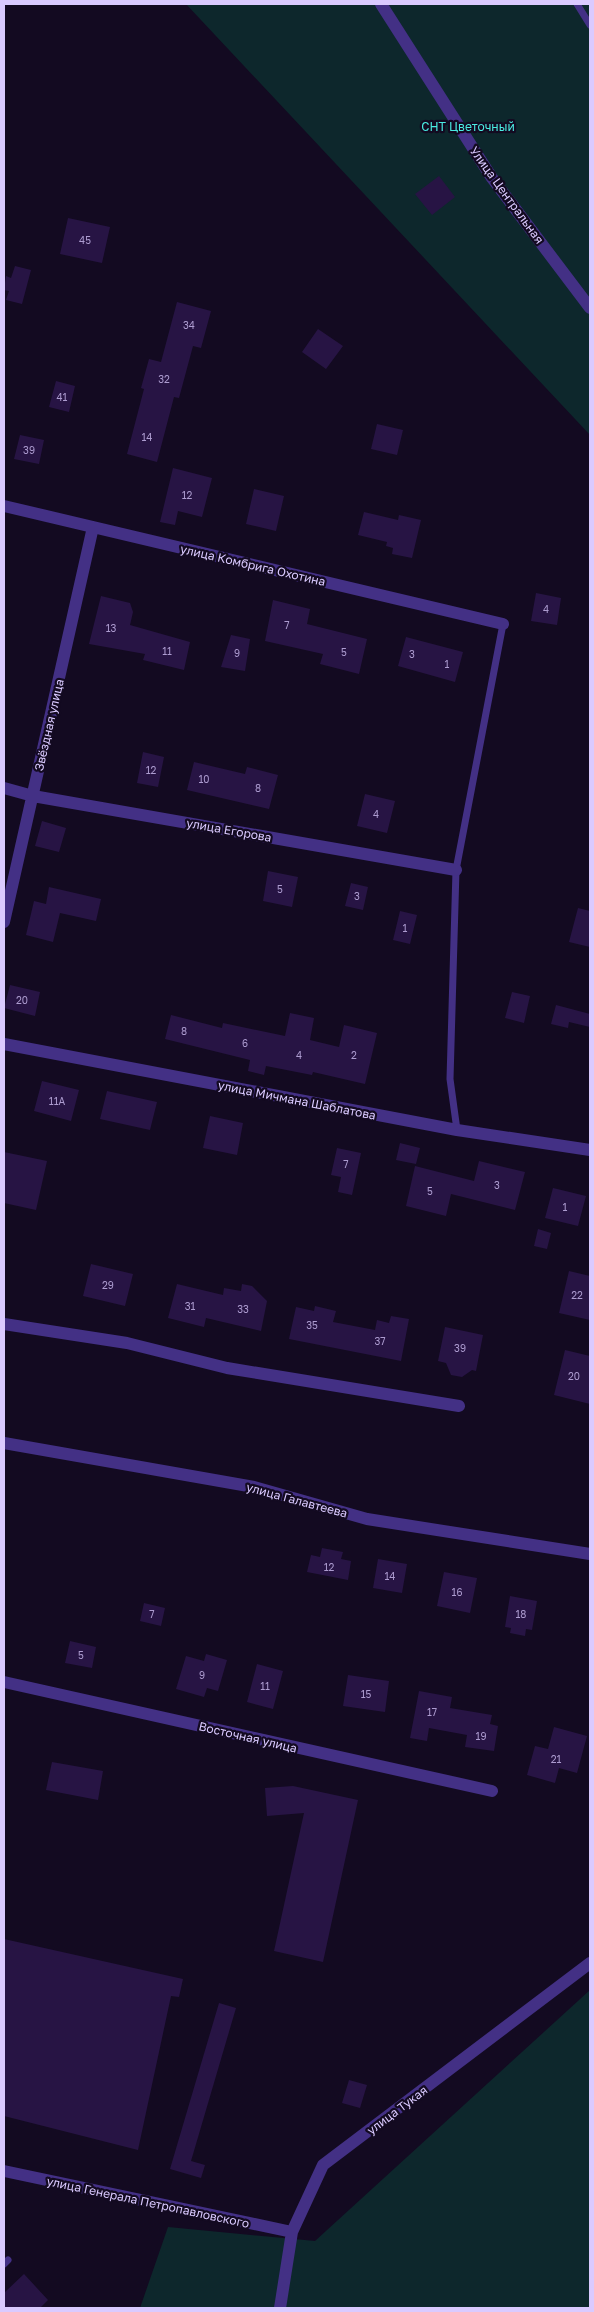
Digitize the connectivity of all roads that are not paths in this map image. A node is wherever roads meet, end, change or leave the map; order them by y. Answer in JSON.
{"nodes":[{"id":1,"x":381,"y":4,"type":"edge"},
{"id":2,"x":577,"y":4,"type":"edge"},
{"id":3,"x":590,"y":25,"type":"edge"},
{"id":4,"x":590,"y":308,"type":"edge"},
{"id":5,"x":4,"y":506,"type":"edge"},
{"id":6,"x":93,"y":527,"type":"junction"},
{"id":7,"x":503,"y":624,"type":"joint"},
{"id":8,"x":4,"y":788,"type":"edge"},
{"id":9,"x":32,"y":796,"type":"junction"},
{"id":10,"x":456,"y":870,"type":"junction"},
{"id":11,"x":4,"y":922,"type":"edge"},
{"id":12,"x":4,"y":1044,"type":"edge"},
{"id":13,"x":457,"y":1130,"type":"junction"},
{"id":14,"x":590,"y":1150,"type":"edge"},
{"id":15,"x":4,"y":1324,"type":"edge"},
{"id":16,"x":459,"y":1406,"type":"dead end"},
{"id":17,"x":4,"y":1442,"type":"edge"},
{"id":18,"x":590,"y":1554,"type":"edge"},
{"id":19,"x":4,"y":1682,"type":"edge"},
{"id":20,"x":492,"y":1791,"type":"dead end"},
{"id":21,"x":590,"y":1963,"type":"edge"},
{"id":22,"x":4,"y":2171,"type":"edge"},
{"id":23,"x":292,"y":2232,"type":"junction"},
{"id":24,"x":280,"y":2308,"type":"edge"}],
"edges":[{"from":1,"to":4,"type":"street","name":"Улица Центральная"},
{"from":2,"to":3,"type":"lane"},
{"from":5,"to":6,"type":"street","name":"улица Комбрига Охотина"},
{"from":6,"to":7,"type":"street","name":"улица Комбрига Охотина"},
{"from":6,"to":9,"type":"street","name":"Звёздная улица"},
{"from":7,"to":10,"type":"lane"},
{"from":8,"to":9,"type":"street","name":"улица Егорова"},
{"from":9,"to":10,"type":"street","name":"улица Егорова"},
{"from":9,"to":11,"type":"street","name":"Звёздная улица"},
{"from":10,"to":13,"type":"lane"},
{"from":12,"to":13,"type":"street","name":"улица Мичмана Шаблатова"},
{"from":13,"to":14,"type":"street","name":"улица Мичмана Шаблатова"},
{"from":15,"to":16,"type":"street"},
{"from":17,"to":18,"type":"street","name":"улица Галавтеева"},
{"from":19,"to":20,"type":"street","name":"Восточная улица"},
{"from":21,"to":23,"type":"street","name":"улица Тукая"},
{"from":22,"to":23,"type":"street","name":"улица Генерала Петропавловского"},
{"from":23,"to":24,"type":"street","name":"улица Тукая"}]}
